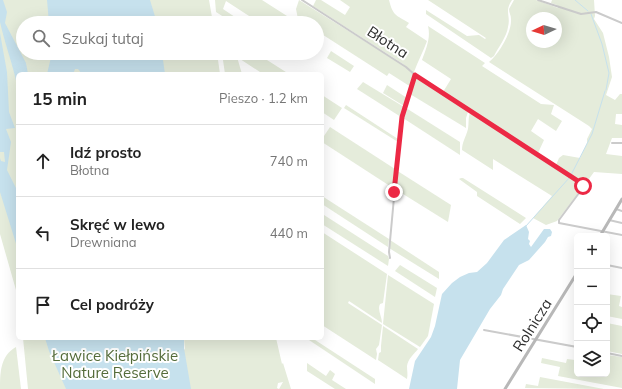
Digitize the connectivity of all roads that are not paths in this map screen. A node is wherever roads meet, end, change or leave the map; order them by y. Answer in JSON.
{"nodes":[{"id":1,"x":302,"y":0,"type":"edge"},
{"id":2,"x":538,"y":0,"type":"edge"},
{"id":3,"x":622,"y":23,"type":"edge"},
{"id":4,"x":415,"y":75,"type":"junction"},
{"id":5,"x":612,"y":143,"type":"dead end"},
{"id":6,"x":622,"y":144,"type":"edge"},
{"id":7,"x":622,"y":199,"type":"edge"},
{"id":8,"x":616,"y":209,"type":"junction"},
{"id":9,"x":622,"y":211,"type":"edge"},
{"id":10,"x":609,"y":220,"type":"junction"},
{"id":11,"x":622,"y":223,"type":"edge"},
{"id":12,"x":603,"y":231,"type":"junction"},
{"id":13,"x":622,"y":235,"type":"edge"},
{"id":14,"x":390,"y":258,"type":"dead end"},
{"id":15,"x":610,"y":266,"type":"edge"},
{"id":16,"x":622,"y":268,"type":"edge"},
{"id":17,"x":574,"y":278,"type":"edge"},
{"id":18,"x":484,"y":330,"type":"dead end"},
{"id":19,"x":536,"y":340,"type":"junction"},
{"id":20,"x":574,"y":346,"type":"edge"},
{"id":21,"x":610,"y":354,"type":"edge"},
{"id":22,"x":622,"y":356,"type":"edge"},
{"id":23,"x":505,"y":389,"type":"edge"}],
"edges":[{"from":1,"to":4,"type":"street","name":"Błotna"},
{"from":2,"to":3,"type":"street"},
{"from":4,"to":12,"type":"street","name":"Błotna"},
{"from":4,"to":14,"type":"street"},
{"from":5,"to":6,"type":"street"},
{"from":7,"to":8,"type":"street"},
{"from":8,"to":9,"type":"street"},
{"from":8,"to":10,"type":"street"},
{"from":10,"to":11,"type":"street"},
{"from":10,"to":12,"type":"street"},
{"from":12,"to":13,"type":"street"},
{"from":15,"to":16,"type":"street"},
{"from":17,"to":19,"type":"street","name":"Rolnicza"},
{"from":18,"to":19,"type":"street"},
{"from":19,"to":20,"type":"street"},
{"from":19,"to":23,"type":"street","name":"Rolnicza"},
{"from":21,"to":22,"type":"street"}]}
